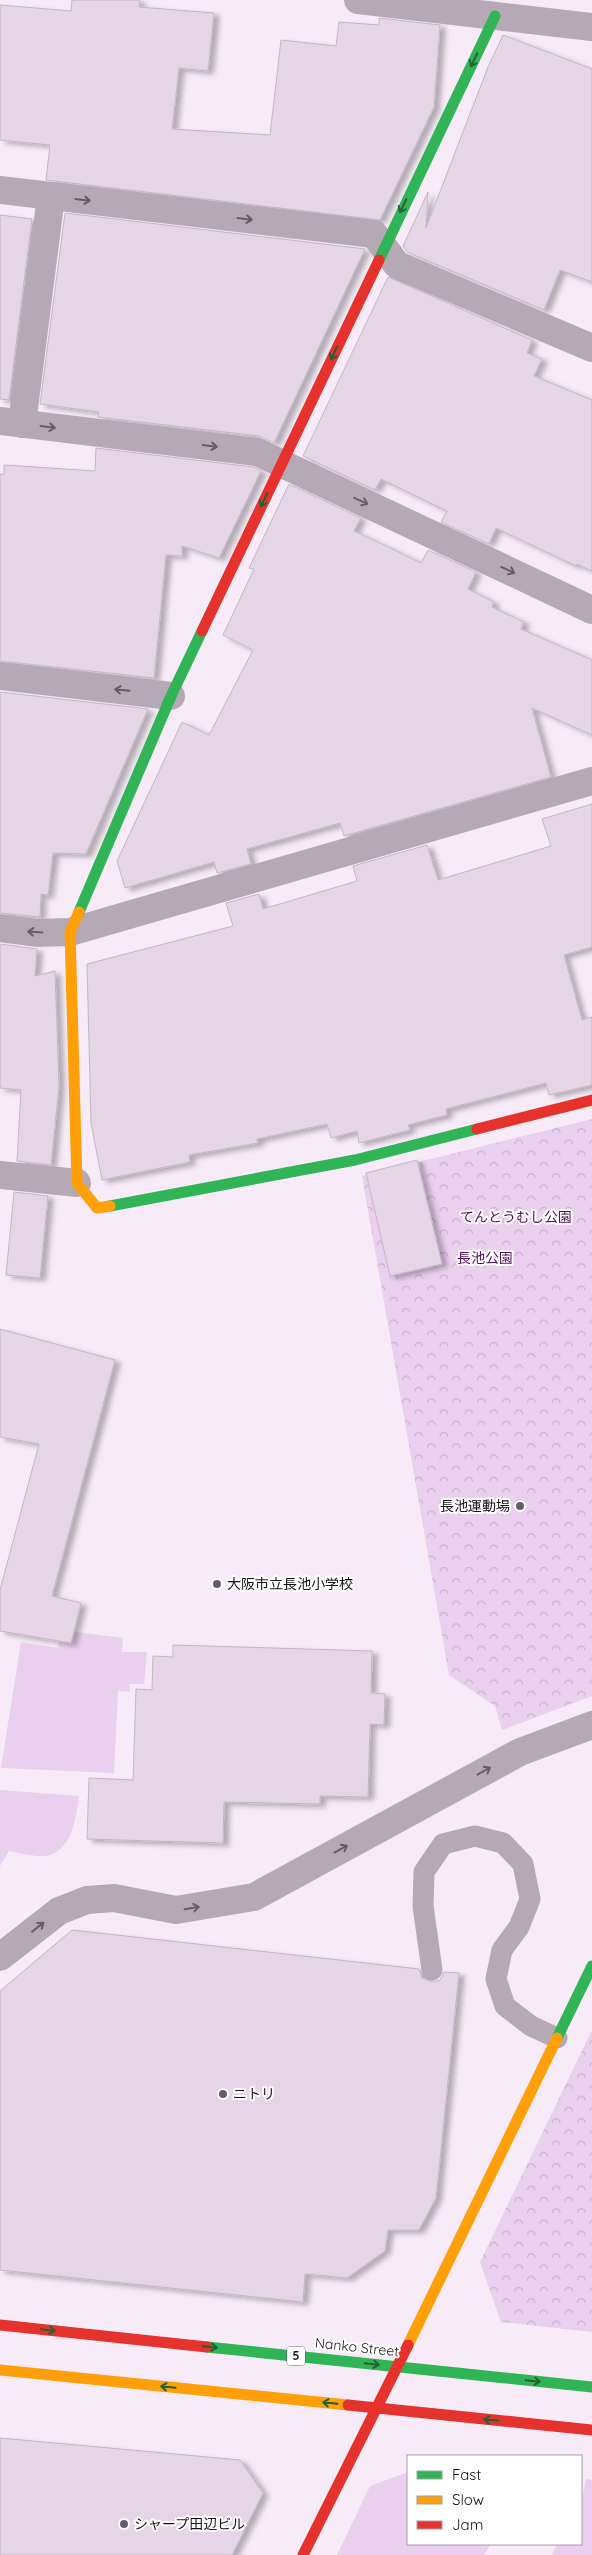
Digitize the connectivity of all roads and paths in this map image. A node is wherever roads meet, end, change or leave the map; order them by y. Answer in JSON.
{"nodes":[{"id":1,"x":358,"y":0,"type":"edge"},
{"id":2,"x":547,"y":11,"type":"edge"},
{"id":3,"x":495,"y":16,"type":"junction"},
{"id":4,"x":592,"y":27,"type":"edge"},
{"id":5,"x":0,"y":190,"type":"edge"},
{"id":6,"x":51,"y":196,"type":"junction"},
{"id":7,"x":383,"y":248,"type":"junction"},
{"id":8,"x":592,"y":348,"type":"edge"},
{"id":9,"x":11,"y":423,"type":"edge"},
{"id":10,"x":282,"y":463,"type":"junction"},
{"id":11,"x":592,"y":610,"type":"edge"},
{"id":12,"x":0,"y":676,"type":"edge"},
{"id":13,"x":170,"y":696,"type":"junction"},
{"id":14,"x":592,"y":781,"type":"edge"},
{"id":15,"x":0,"y":928,"type":"edge"},
{"id":16,"x":70,"y":932,"type":"junction"},
{"id":17,"x":592,"y":1100,"type":"edge"},
{"id":18,"x":0,"y":1176,"type":"edge"},
{"id":19,"x":77,"y":1183,"type":"junction"},
{"id":20,"x":592,"y":1726,"type":"edge"},
{"id":21,"x":0,"y":1957,"type":"edge"},
{"id":22,"x":592,"y":1966,"type":"edge"},
{"id":23,"x":432,"y":1970,"type":"dead end"},
{"id":24,"x":557,"y":2038,"type":"junction"},
{"id":25,"x":0,"y":2325,"type":"edge"},
{"id":26,"x":398,"y":2367,"type":"junction"},
{"id":27,"x":0,"y":2370,"type":"edge"},
{"id":28,"x":592,"y":2387,"type":"edge"},
{"id":29,"x":376,"y":2408,"type":"junction"},
{"id":30,"x":592,"y":2430,"type":"edge"},
{"id":31,"x":303,"y":2555,"type":"edge"}],
"edges":[{"from":1,"to":3,"type":"street"},
{"from":2,"to":3,"type":"street"},
{"from":2,"to":4,"type":"street"},
{"from":3,"to":7,"type":"street","one_way":true},
{"from":5,"to":6,"type":"street"},
{"from":6,"to":7,"type":"street","one_way":true},
{"from":6,"to":9,"type":"street"},
{"from":7,"to":8,"type":"street"},
{"from":7,"to":10,"type":"street","one_way":true},
{"from":9,"to":10,"type":"street","one_way":true},
{"from":10,"to":11,"type":"street","one_way":true},
{"from":10,"to":13,"type":"street","one_way":true},
{"from":13,"to":12,"type":"street","one_way":true},
{"from":13,"to":16,"type":"street"},
{"from":14,"to":16,"type":"street"},
{"from":16,"to":15,"type":"street","one_way":true},
{"from":16,"to":19,"type":"street"},
{"from":17,"to":19,"type":"street"},
{"from":18,"to":19,"type":"street"},
{"from":21,"to":20,"type":"street","one_way":true},
{"from":22,"to":24,"type":"street"},
{"from":23,"to":24,"type":"lane"},
{"from":24,"to":26,"type":"street"},
{"from":25,"to":26,"type":"street","name":"Nanko Street","number":"5","one_way":true},
{"from":26,"to":28,"type":"street","name":"Nanko Street","number":"5","one_way":true},
{"from":26,"to":29,"type":"street"},
{"from":29,"to":27,"type":"street","one_way":true},
{"from":30,"to":29,"type":"street","one_way":true},
{"from":29,"to":31,"type":"street"}]}
